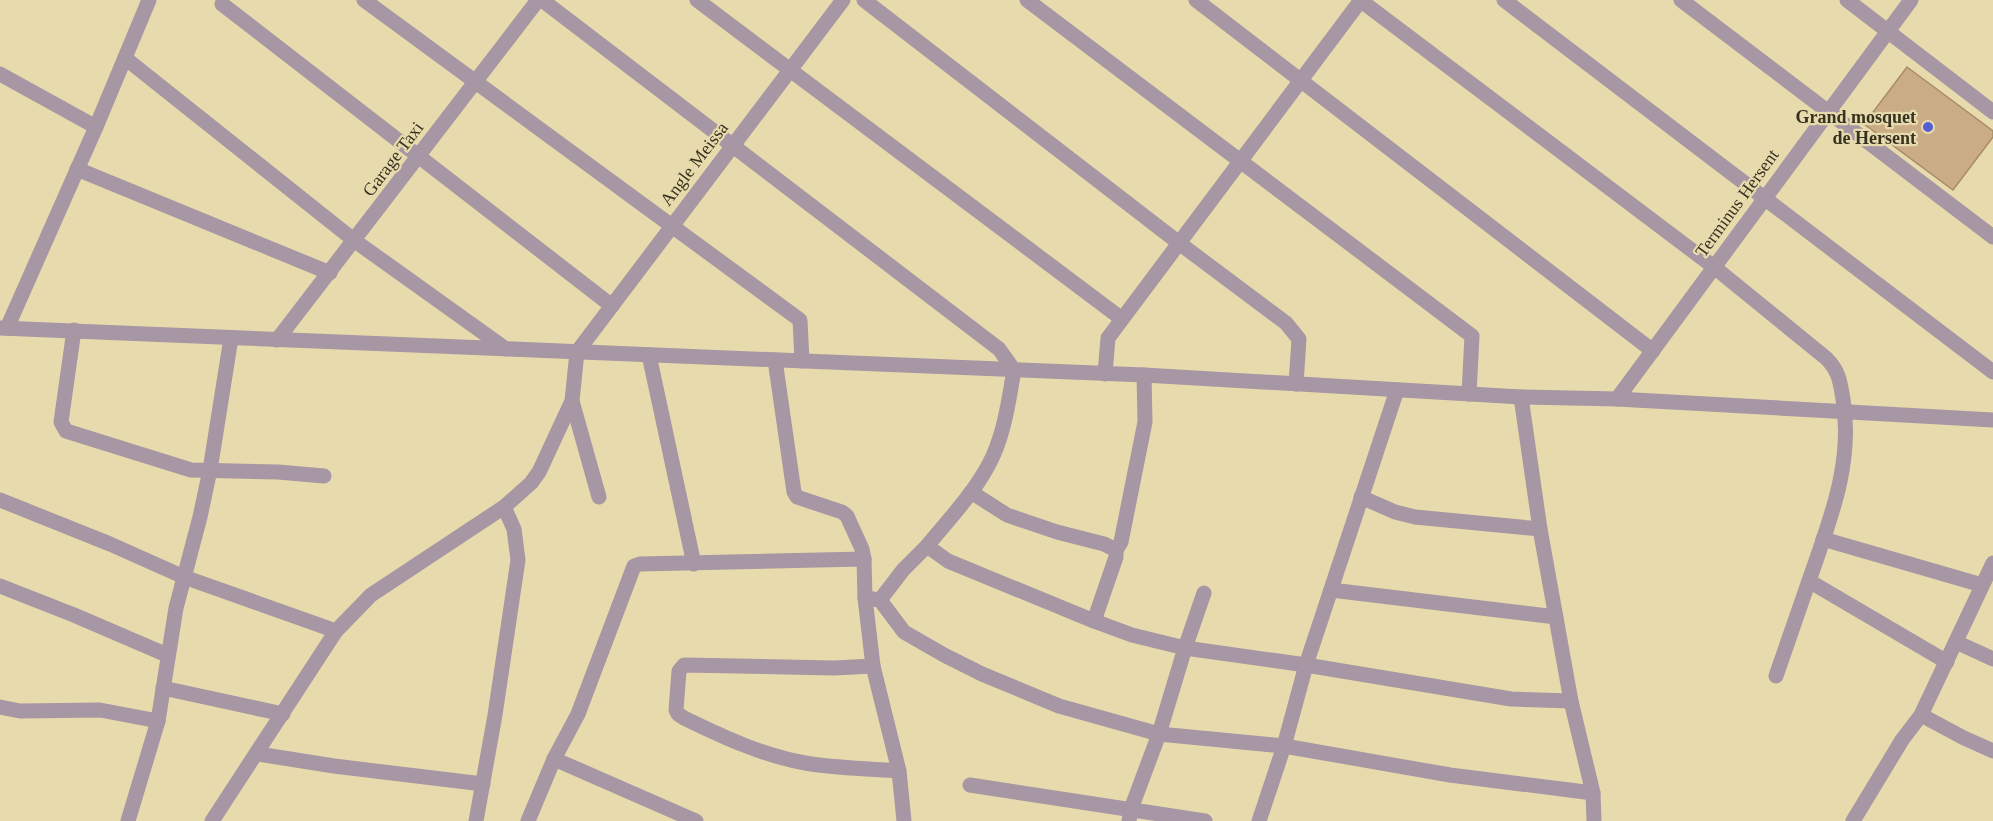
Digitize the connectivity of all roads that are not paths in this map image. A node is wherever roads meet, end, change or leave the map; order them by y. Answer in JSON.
{"nodes":[{"id":1,"x":148,"y":0,"type":"edge"},
{"id":2,"x":364,"y":0,"type":"edge"},
{"id":3,"x":540,"y":0,"type":"edge"},
{"id":4,"x":697,"y":0,"type":"edge"},
{"id":5,"x":843,"y":0,"type":"edge"},
{"id":6,"x":864,"y":0,"type":"edge"},
{"id":7,"x":1027,"y":0,"type":"edge"},
{"id":8,"x":1196,"y":0,"type":"edge"},
{"id":9,"x":1361,"y":0,"type":"edge"},
{"id":10,"x":1504,"y":0,"type":"edge"},
{"id":11,"x":1681,"y":0,"type":"edge"},
{"id":12,"x":1847,"y":0,"type":"edge"},
{"id":13,"x":1911,"y":0,"type":"edge"},
{"id":14,"x":222,"y":4,"type":"dead end"},
{"id":15,"x":1888,"y":31,"type":"junction"},
{"id":16,"x":125,"y":58,"type":"junction"},
{"id":17,"x":790,"y":70,"type":"junction"},
{"id":18,"x":0,"y":74,"type":"edge"},
{"id":19,"x":1301,"y":81,"type":"junction"},
{"id":20,"x":477,"y":82,"type":"junction"},
{"id":21,"x":1828,"y":112,"type":"junction"},
{"id":22,"x":1993,"y":112,"type":"edge"},
{"id":23,"x":96,"y":127,"type":"junction"},
{"id":24,"x":733,"y":146,"type":"junction"},
{"id":25,"x":419,"y":156,"type":"junction"},
{"id":26,"x":1240,"y":162,"type":"junction"},
{"id":27,"x":77,"y":169,"type":"junction"},
{"id":28,"x":1764,"y":198,"type":"junction"},
{"id":29,"x":672,"y":226,"type":"junction"},
{"id":30,"x":1993,"y":237,"type":"edge"},
{"id":31,"x":355,"y":241,"type":"junction"},
{"id":32,"x":1179,"y":243,"type":"junction"},
{"id":33,"x":1714,"y":267,"type":"junction"},
{"id":34,"x":330,"y":273,"type":"junction"},
{"id":35,"x":612,"y":306,"type":"junction"},
{"id":36,"x":1122,"y":320,"type":"junction"},
{"id":37,"x":3,"y":328,"type":"edge"},
{"id":38,"x":74,"y":330,"type":"junction"},
{"id":39,"x":231,"y":338,"type":"junction"},
{"id":40,"x":278,"y":340,"type":"junction"},
{"id":41,"x":507,"y":349,"type":"junction"},
{"id":42,"x":1653,"y":351,"type":"junction"},
{"id":43,"x":577,"y":352,"type":"junction"},
{"id":44,"x":649,"y":355,"type":"junction"},
{"id":45,"x":776,"y":360,"type":"junction"},
{"id":46,"x":802,"y":361,"type":"junction"},
{"id":47,"x":1014,"y":370,"type":"junction"},
{"id":48,"x":1993,"y":372,"type":"edge"},
{"id":49,"x":1105,"y":374,"type":"junction"},
{"id":50,"x":1144,"y":375,"type":"junction"},
{"id":51,"x":1296,"y":384,"type":"junction"},
{"id":52,"x":1397,"y":390,"type":"junction"},
{"id":53,"x":1468,"y":394,"type":"junction"},
{"id":54,"x":1521,"y":397,"type":"junction"},
{"id":55,"x":1617,"y":399,"type":"junction"},
{"id":56,"x":572,"y":401,"type":"junction"},
{"id":57,"x":1845,"y":412,"type":"junction"},
{"id":58,"x":1993,"y":420,"type":"edge"},
{"id":59,"x":210,"y":470,"type":"junction"},
{"id":60,"x":324,"y":476,"type":"dead end"},
{"id":61,"x":970,"y":492,"type":"junction"},
{"id":62,"x":599,"y":497,"type":"dead end"},
{"id":63,"x":1361,"y":497,"type":"junction"},
{"id":64,"x":0,"y":500,"type":"edge"},
{"id":65,"x":504,"y":507,"type":"junction"},
{"id":66,"x":1540,"y":529,"type":"junction"},
{"id":67,"x":1823,"y":539,"type":"junction"},
{"id":68,"x":927,"y":546,"type":"junction"},
{"id":69,"x":1116,"y":550,"type":"junction"},
{"id":70,"x":864,"y":559,"type":"junction"},
{"id":71,"x":694,"y":564,"type":"junction"},
{"id":72,"x":1989,"y":575,"type":"edge"},
{"id":73,"x":184,"y":577,"type":"junction"},
{"id":74,"x":1809,"y":581,"type":"junction"},
{"id":75,"x":0,"y":586,"type":"edge"},
{"id":76,"x":1331,"y":590,"type":"junction"},
{"id":77,"x":1204,"y":593,"type":"dead end"},
{"id":78,"x":873,"y":599,"type":"junction"},
{"id":79,"x":1556,"y":617,"type":"junction"},
{"id":80,"x":1094,"y":621,"type":"junction"},
{"id":81,"x":336,"y":631,"type":"junction"},
{"id":82,"x":1956,"y":642,"type":"junction"},
{"id":83,"x":1185,"y":648,"type":"junction"},
{"id":84,"x":167,"y":655,"type":"junction"},
{"id":85,"x":1993,"y":659,"type":"edge"},
{"id":86,"x":1947,"y":662,"type":"junction"},
{"id":87,"x":1306,"y":665,"type":"junction"},
{"id":88,"x":873,"y":666,"type":"junction"},
{"id":89,"x":1776,"y":676,"type":"dead end"},
{"id":90,"x":163,"y":688,"type":"junction"},
{"id":91,"x":1571,"y":701,"type":"junction"},
{"id":92,"x":0,"y":707,"type":"edge"},
{"id":93,"x":283,"y":714,"type":"junction"},
{"id":94,"x":1921,"y":715,"type":"junction"},
{"id":95,"x":158,"y":721,"type":"junction"},
{"id":96,"x":1160,"y":734,"type":"junction"},
{"id":97,"x":1284,"y":746,"type":"junction"},
{"id":98,"x":1993,"y":751,"type":"edge"},
{"id":99,"x":258,"y":754,"type":"junction"},
{"id":100,"x":554,"y":759,"type":"junction"},
{"id":101,"x":899,"y":771,"type":"junction"},
{"id":102,"x":483,"y":784,"type":"junction"},
{"id":103,"x":970,"y":785,"type":"dead end"},
{"id":104,"x":1593,"y":793,"type":"junction"},
{"id":105,"x":1130,"y":815,"type":"edge"},
{"id":106,"x":128,"y":821,"type":"edge"},
{"id":107,"x":212,"y":821,"type":"edge"},
{"id":108,"x":476,"y":821,"type":"edge"},
{"id":109,"x":528,"y":821,"type":"edge"},
{"id":110,"x":696,"y":821,"type":"edge"},
{"id":111,"x":904,"y":821,"type":"edge"},
{"id":112,"x":1205,"y":821,"type":"edge"},
{"id":113,"x":1259,"y":821,"type":"edge"},
{"id":114,"x":1594,"y":821,"type":"edge"},
{"id":115,"x":1853,"y":821,"type":"edge"}],
"edges":[{"from":1,"to":16,"type":"street"},
{"from":2,"to":20,"type":"street"},
{"from":3,"to":20,"type":"street","name":"Garage Taxi"},
{"from":3,"to":24,"type":"street"},
{"from":4,"to":17,"type":"street"},
{"from":5,"to":17,"type":"street","name":"Angle Meissa"},
{"from":6,"to":32,"type":"street"},
{"from":7,"to":26,"type":"street"},
{"from":8,"to":19,"type":"street"},
{"from":9,"to":19,"type":"street"},
{"from":9,"to":33,"type":"street"},
{"from":10,"to":28,"type":"street"},
{"from":11,"to":21,"type":"street"},
{"from":12,"to":15,"type":"street"},
{"from":13,"to":15,"type":"street","name":"Terminus Hersent"},
{"from":14,"to":25,"type":"street"},
{"from":15,"to":21,"type":"street","name":"Terminus Hersent"},
{"from":15,"to":22,"type":"street"},
{"from":16,"to":23,"type":"street"},
{"from":16,"to":31,"type":"street"},
{"from":17,"to":24,"type":"street","name":"Angle Meissa"},
{"from":17,"to":36,"type":"street"},
{"from":18,"to":23,"type":"street"},
{"from":19,"to":26,"type":"street"},
{"from":19,"to":42,"type":"street"},
{"from":20,"to":25,"type":"street","name":"Garage Taxi"},
{"from":20,"to":29,"type":"street"},
{"from":21,"to":28,"type":"street","name":"Terminus Hersent"},
{"from":21,"to":30,"type":"street"},
{"from":23,"to":27,"type":"street"},
{"from":24,"to":29,"type":"street","name":"Angle Meissa"},
{"from":24,"to":47,"type":"street"},
{"from":25,"to":31,"type":"street","name":"Garage Taxi"},
{"from":25,"to":35,"type":"street"},
{"from":26,"to":32,"type":"street"},
{"from":26,"to":53,"type":"street"},
{"from":27,"to":34,"type":"street"},
{"from":27,"to":37,"type":"street"},
{"from":28,"to":33,"type":"street","name":"Terminus Hersent"},
{"from":28,"to":48,"type":"street"},
{"from":29,"to":35,"type":"street","name":"Angle Meissa"},
{"from":29,"to":46,"type":"street"},
{"from":31,"to":34,"type":"street","name":"Garage Taxi"},
{"from":31,"to":41,"type":"street"},
{"from":32,"to":36,"type":"street"},
{"from":32,"to":51,"type":"street"},
{"from":33,"to":42,"type":"street","name":"Terminus Hersent"},
{"from":33,"to":57,"type":"street"},
{"from":34,"to":40,"type":"street","name":"Garage Taxi"},
{"from":35,"to":43,"type":"street","name":"Angle Meissa"},
{"from":36,"to":49,"type":"street"},
{"from":37,"to":38,"type":"street"},
{"from":38,"to":39,"type":"street"},
{"from":38,"to":59,"type":"street"},
{"from":39,"to":40,"type":"street"},
{"from":39,"to":59,"type":"street"},
{"from":40,"to":41,"type":"street"},
{"from":41,"to":43,"type":"street"},
{"from":42,"to":55,"type":"street","name":"Terminus Hersent"},
{"from":43,"to":44,"type":"street"},
{"from":43,"to":56,"type":"street"},
{"from":44,"to":45,"type":"street"},
{"from":44,"to":71,"type":"street"},
{"from":45,"to":46,"type":"street"},
{"from":45,"to":70,"type":"street"},
{"from":46,"to":47,"type":"street"},
{"from":47,"to":49,"type":"street"},
{"from":47,"to":61,"type":"street"},
{"from":49,"to":50,"type":"street"},
{"from":50,"to":51,"type":"street"},
{"from":50,"to":69,"type":"street"},
{"from":51,"to":52,"type":"street"},
{"from":52,"to":53,"type":"street"},
{"from":52,"to":63,"type":"street"},
{"from":53,"to":54,"type":"street"},
{"from":54,"to":55,"type":"street"},
{"from":54,"to":66,"type":"street"},
{"from":55,"to":57,"type":"street"},
{"from":56,"to":62,"type":"street"},
{"from":56,"to":65,"type":"street"},
{"from":57,"to":58,"type":"street"},
{"from":57,"to":67,"type":"street"},
{"from":59,"to":60,"type":"street"},
{"from":59,"to":73,"type":"street"},
{"from":61,"to":68,"type":"street"},
{"from":61,"to":69,"type":"street"},
{"from":63,"to":66,"type":"street"},
{"from":63,"to":76,"type":"street"},
{"from":64,"to":73,"type":"street"},
{"from":65,"to":81,"type":"street"},
{"from":65,"to":102,"type":"street"},
{"from":66,"to":79,"type":"street"},
{"from":67,"to":72,"type":"street"},
{"from":67,"to":74,"type":"street"},
{"from":68,"to":78,"type":"street"},
{"from":68,"to":80,"type":"street"},
{"from":69,"to":80,"type":"street"},
{"from":70,"to":71,"type":"street"},
{"from":70,"to":78,"type":"street"},
{"from":71,"to":100,"type":"street"},
{"from":72,"to":82,"type":"street"},
{"from":73,"to":81,"type":"street"},
{"from":73,"to":84,"type":"street"},
{"from":74,"to":86,"type":"street"},
{"from":74,"to":89,"type":"street"},
{"from":75,"to":84,"type":"street"},
{"from":76,"to":79,"type":"street"},
{"from":76,"to":87,"type":"street"},
{"from":77,"to":83,"type":"street"},
{"from":78,"to":88,"type":"street"},
{"from":78,"to":96,"type":"street"},
{"from":79,"to":91,"type":"street"},
{"from":80,"to":83,"type":"street"},
{"from":81,"to":93,"type":"street"},
{"from":82,"to":85,"type":"street"},
{"from":82,"to":86,"type":"street"},
{"from":83,"to":87,"type":"street"},
{"from":83,"to":96,"type":"street"},
{"from":84,"to":90,"type":"street"},
{"from":86,"to":94,"type":"street"},
{"from":87,"to":91,"type":"street"},
{"from":87,"to":97,"type":"street"},
{"from":88,"to":101,"type":"street"},
{"from":88,"to":101,"type":"street"},
{"from":90,"to":93,"type":"street"},
{"from":90,"to":95,"type":"street"},
{"from":91,"to":104,"type":"street"},
{"from":92,"to":95,"type":"street"},
{"from":93,"to":99,"type":"street"},
{"from":94,"to":98,"type":"street"},
{"from":94,"to":115,"type":"street"},
{"from":95,"to":106,"type":"street"},
{"from":96,"to":97,"type":"street"},
{"from":96,"to":105,"type":"street"},
{"from":97,"to":104,"type":"street"},
{"from":97,"to":113,"type":"street"},
{"from":99,"to":102,"type":"street"},
{"from":99,"to":107,"type":"street"},
{"from":100,"to":109,"type":"street"},
{"from":100,"to":110,"type":"street"},
{"from":101,"to":111,"type":"street"},
{"from":102,"to":108,"type":"street"},
{"from":103,"to":105,"type":"street"},
{"from":104,"to":114,"type":"street"},
{"from":105,"to":112,"type":"street"}]}
